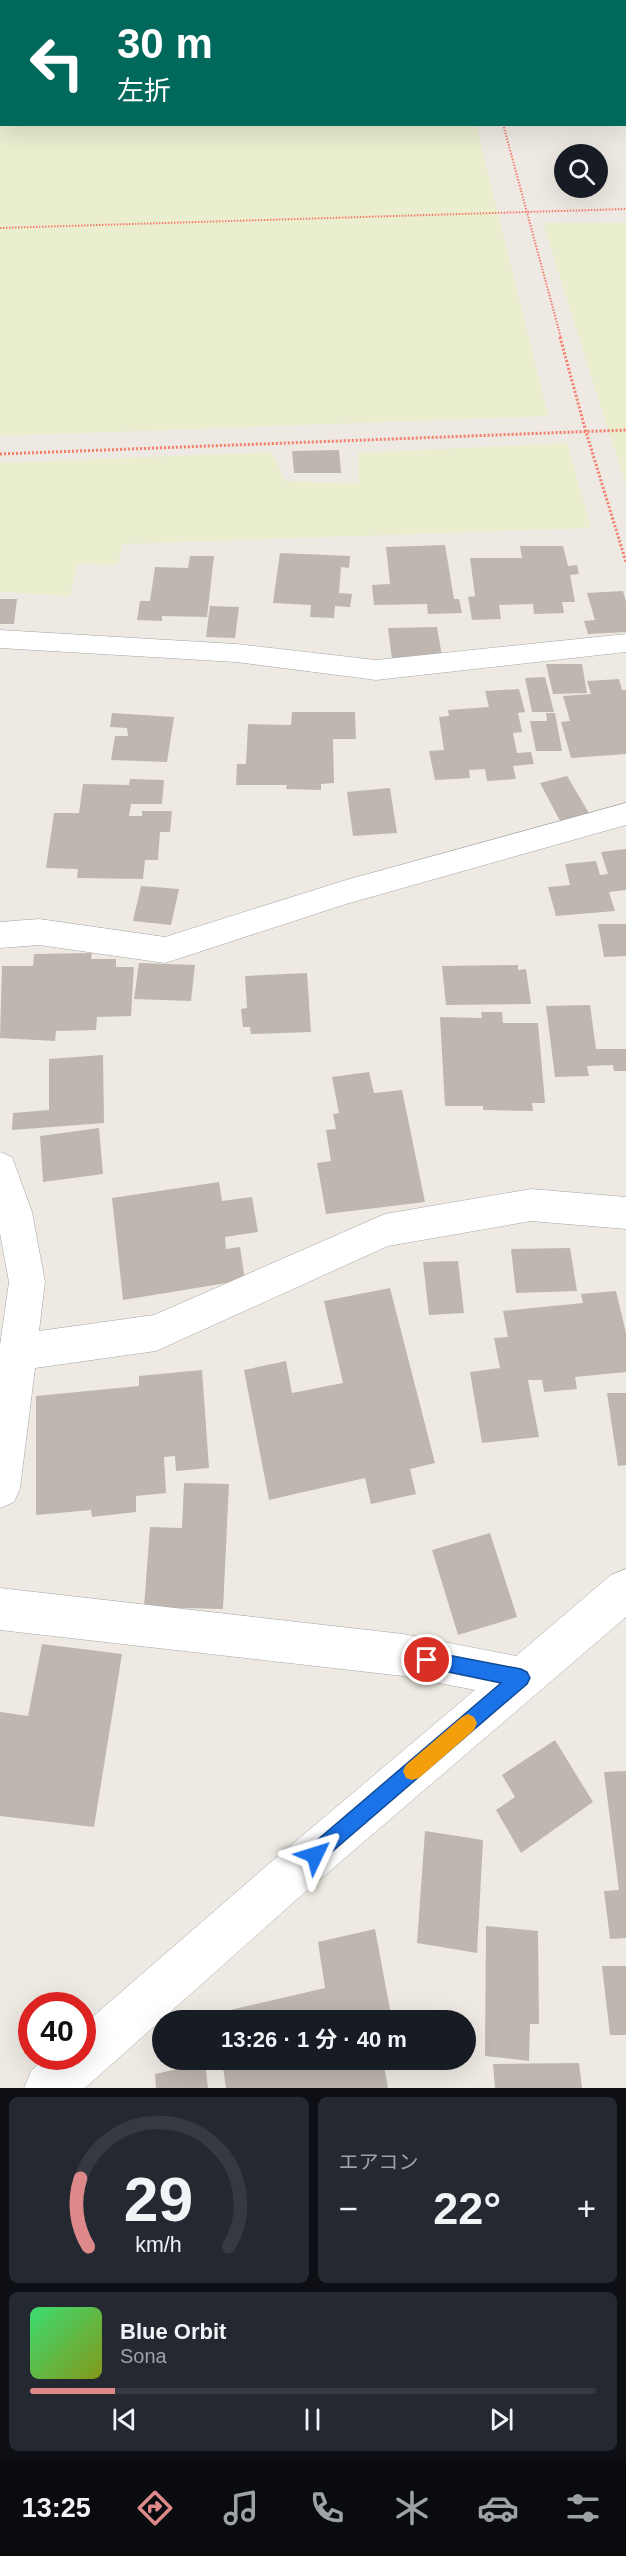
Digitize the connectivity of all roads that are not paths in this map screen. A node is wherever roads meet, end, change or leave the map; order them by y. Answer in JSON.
{"nodes":[{"id":1,"x":0,"y":639,"type":"edge"},
{"id":2,"x":626,"y":643,"type":"edge"},
{"id":3,"x":626,"y":814,"type":"edge"},
{"id":4,"x":0,"y":935,"type":"edge"},
{"id":5,"x":0,"y":1168,"type":"edge"},
{"id":6,"x":626,"y":1213,"type":"edge"},
{"id":7,"x":17,"y":1352,"type":"junction"},
{"id":8,"x":0,"y":1488,"type":"edge"},
{"id":9,"x":626,"y":1590,"type":"edge"},
{"id":10,"x":0,"y":1609,"type":"edge"},
{"id":11,"x":521,"y":1678,"type":"junction"},
{"id":12,"x":48,"y":2088,"type":"edge"}],
"edges":[{"from":1,"to":2,"type":"street"},
{"from":3,"to":4,"type":"street"},
{"from":5,"to":7,"type":"street"},
{"from":6,"to":7,"type":"street"},
{"from":7,"to":8,"type":"street"},
{"from":9,"to":11,"type":"street"},
{"from":10,"to":11,"type":"street"},
{"from":11,"to":12,"type":"street"}]}
